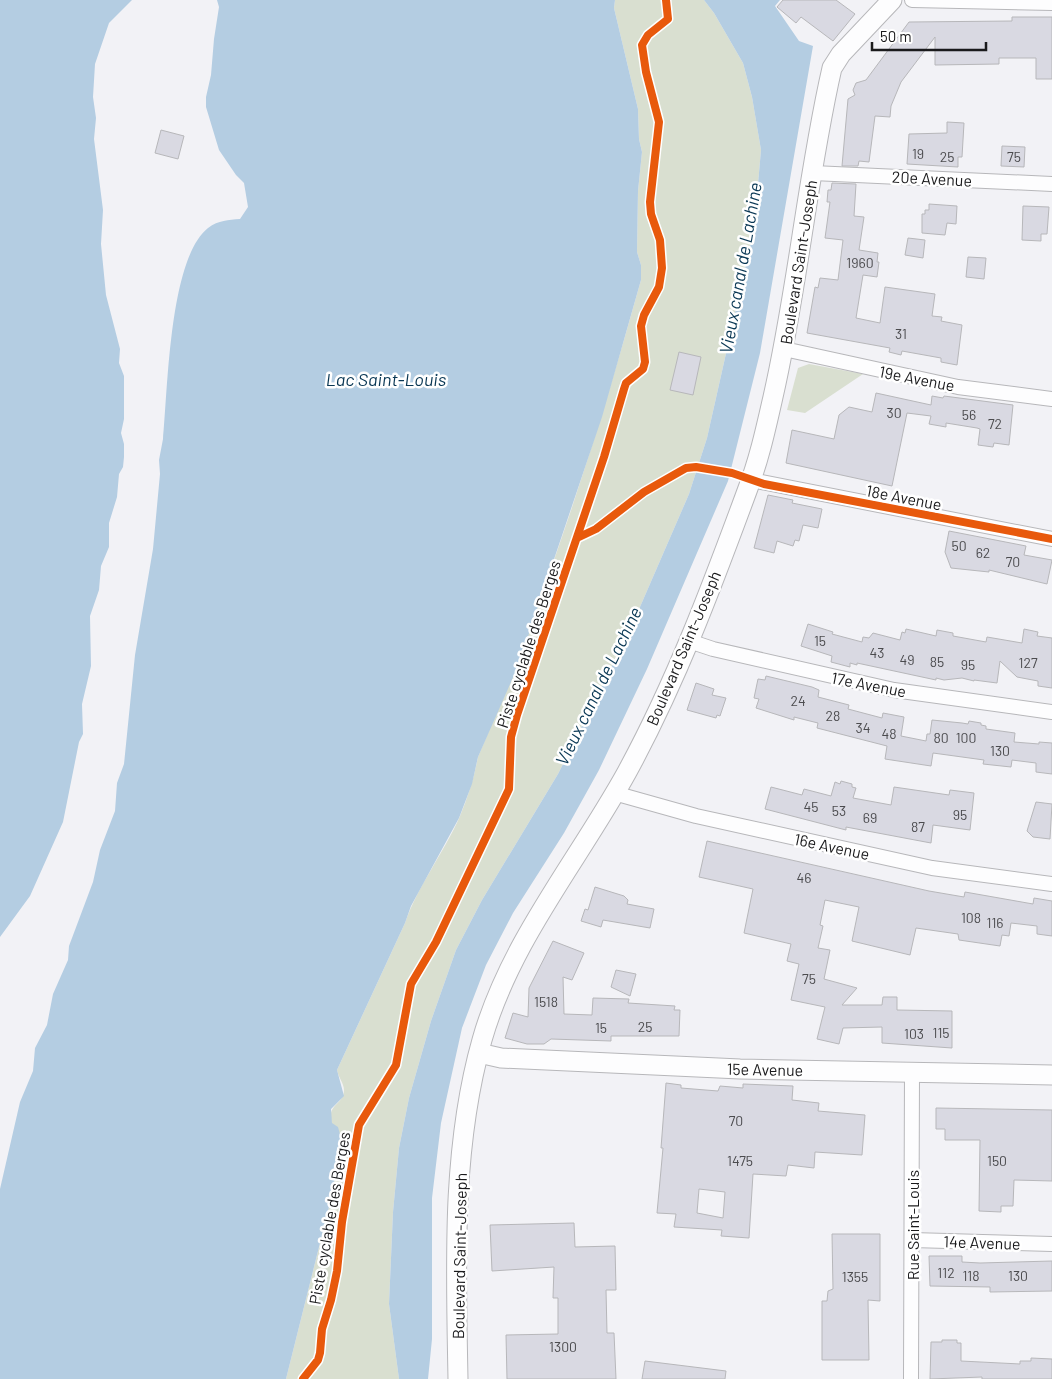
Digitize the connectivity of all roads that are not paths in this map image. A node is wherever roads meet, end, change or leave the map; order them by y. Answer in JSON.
{"nodes":[{"id":1,"x":892,"y":0,"type":"edge"},
{"id":2,"x":912,"y":0,"type":"edge"},
{"id":3,"x":1052,"y":2,"type":"edge"},
{"id":4,"x":813,"y":173,"type":"junction"},
{"id":5,"x":1052,"y":184,"type":"edge"},
{"id":6,"x":784,"y":349,"type":"junction"},
{"id":7,"x":1052,"y":398,"type":"edge"},
{"id":8,"x":751,"y":480,"type":"junction"},
{"id":9,"x":1052,"y":539,"type":"edge"},
{"id":10,"x":689,"y":641,"type":"junction"},
{"id":11,"x":1052,"y":712,"type":"edge"},
{"id":12,"x":614,"y":793,"type":"junction"},
{"id":13,"x":1052,"y":884,"type":"edge"},
{"id":14,"x":479,"y":1053,"type":"junction"},
{"id":15,"x":912,"y":1071,"type":"junction"},
{"id":16,"x":1052,"y":1075,"type":"edge"},
{"id":17,"x":912,"y":1240,"type":"junction"},
{"id":18,"x":1052,"y":1244,"type":"edge"},
{"id":19,"x":458,"y":1379,"type":"edge"},
{"id":20,"x":911,"y":1379,"type":"edge"}],
"edges":[{"from":1,"to":4,"type":"street","name":"Boulevard Saint-Joseph"},
{"from":2,"to":3,"type":"street"},
{"from":4,"to":5,"type":"street","name":"20e Avenue"},
{"from":4,"to":6,"type":"street","name":"Boulevard Saint-Joseph"},
{"from":6,"to":7,"type":"street","name":"19e Avenue"},
{"from":6,"to":8,"type":"street","name":"Boulevard Saint-Joseph"},
{"from":8,"to":9,"type":"street","name":"18e Avenue"},
{"from":8,"to":10,"type":"street","name":"Boulevard Saint-Joseph"},
{"from":10,"to":11,"type":"street","name":"17e Avenue"},
{"from":10,"to":12,"type":"street","name":"Boulevard Saint-Joseph"},
{"from":12,"to":13,"type":"street","name":"16e Avenue"},
{"from":12,"to":14,"type":"street","name":"Boulevard Saint-Joseph"},
{"from":14,"to":15,"type":"street","name":"15e Avenue"},
{"from":14,"to":19,"type":"street","name":"Boulevard Saint-Joseph"},
{"from":15,"to":16,"type":"street","name":"15e Avenue"},
{"from":15,"to":17,"type":"street","name":"Rue Saint-Louis"},
{"from":17,"to":18,"type":"street","name":"14e Avenue"},
{"from":17,"to":20,"type":"street","name":"Rue Saint-Louis"}]}
